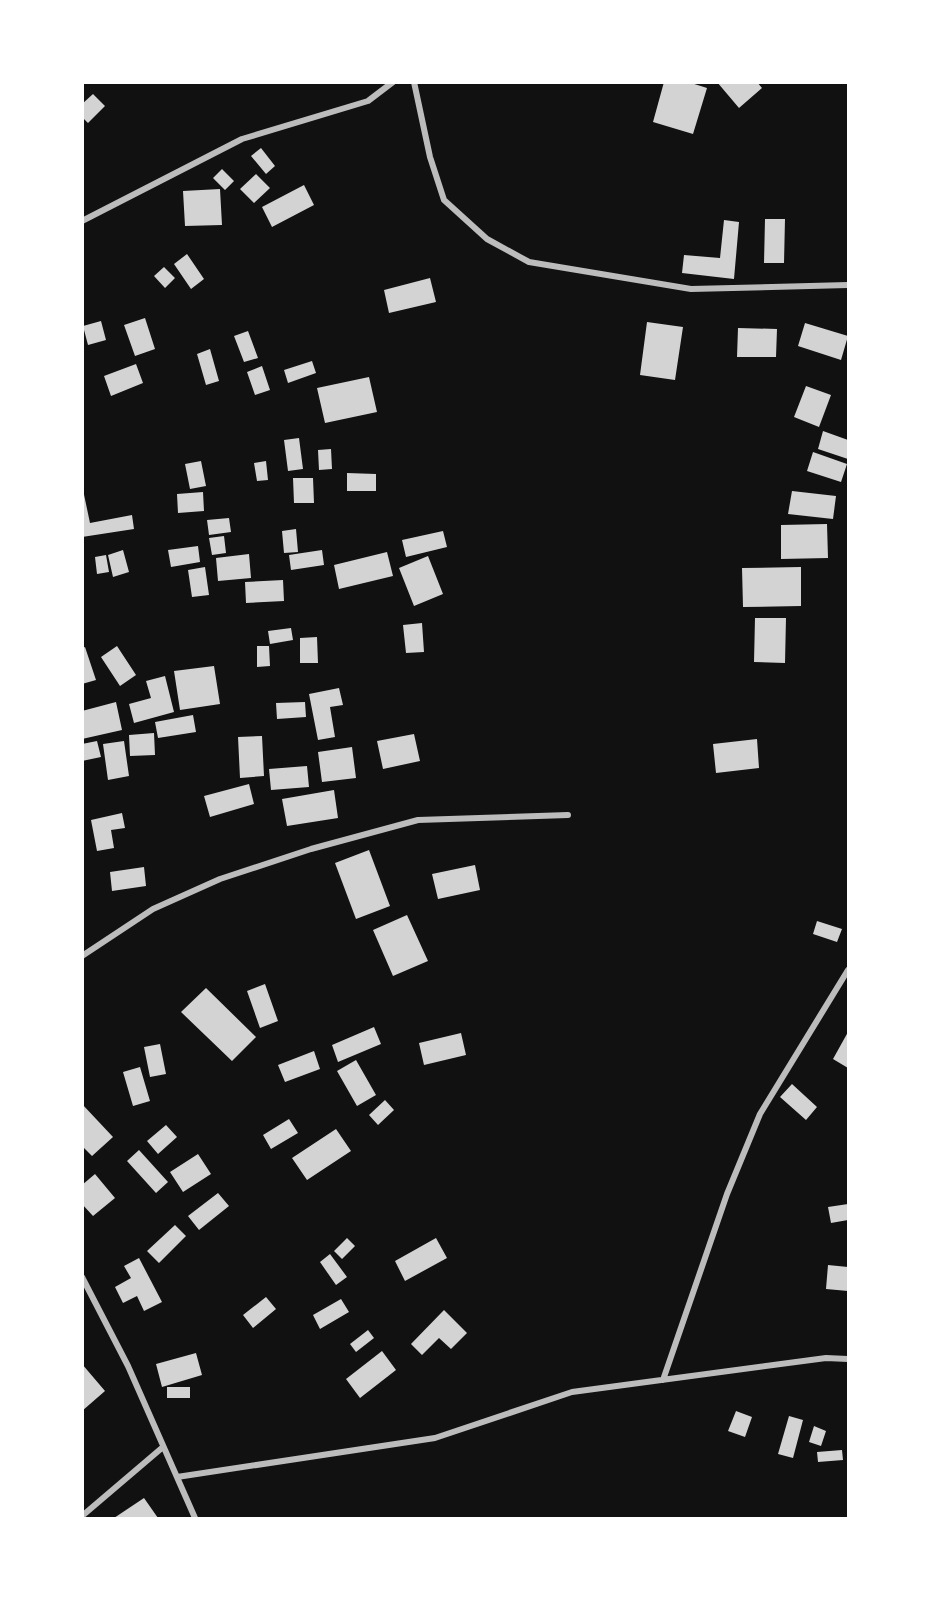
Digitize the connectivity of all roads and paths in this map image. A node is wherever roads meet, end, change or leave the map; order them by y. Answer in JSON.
{"nodes":[{"id":1,"x":393,"y":82,"type":"edge"},
{"id":2,"x":414,"y":82,"type":"edge"},
{"id":3,"x":82,"y":221,"type":"edge"},
{"id":4,"x":849,"y":285,"type":"edge"},
{"id":5,"x":568,"y":815,"type":"dead end"},
{"id":6,"x":82,"y":956,"type":"edge"},
{"id":7,"x":849,"y":970,"type":"edge"},
{"id":8,"x":82,"y":1277,"type":"edge"},
{"id":9,"x":849,"y":1359,"type":"edge"},
{"id":10,"x":663,"y":1380,"type":"junction"},
{"id":11,"x":163,"y":1447,"type":"junction"},
{"id":12,"x":177,"y":1477,"type":"junction"},
{"id":13,"x":82,"y":1516,"type":"edge"},
{"id":14,"x":195,"y":1518,"type":"edge"}],
"edges":[{"from":1,"to":3,"type":"street"},
{"from":2,"to":4,"type":"street"},
{"from":5,"to":6,"type":"street"},
{"from":7,"to":10,"type":"street"},
{"from":8,"to":11,"type":"street"},
{"from":9,"to":10,"type":"street"},
{"from":10,"to":12,"type":"street"},
{"from":11,"to":12,"type":"street"},
{"from":11,"to":13,"type":"street"},
{"from":12,"to":14,"type":"street"}]}
